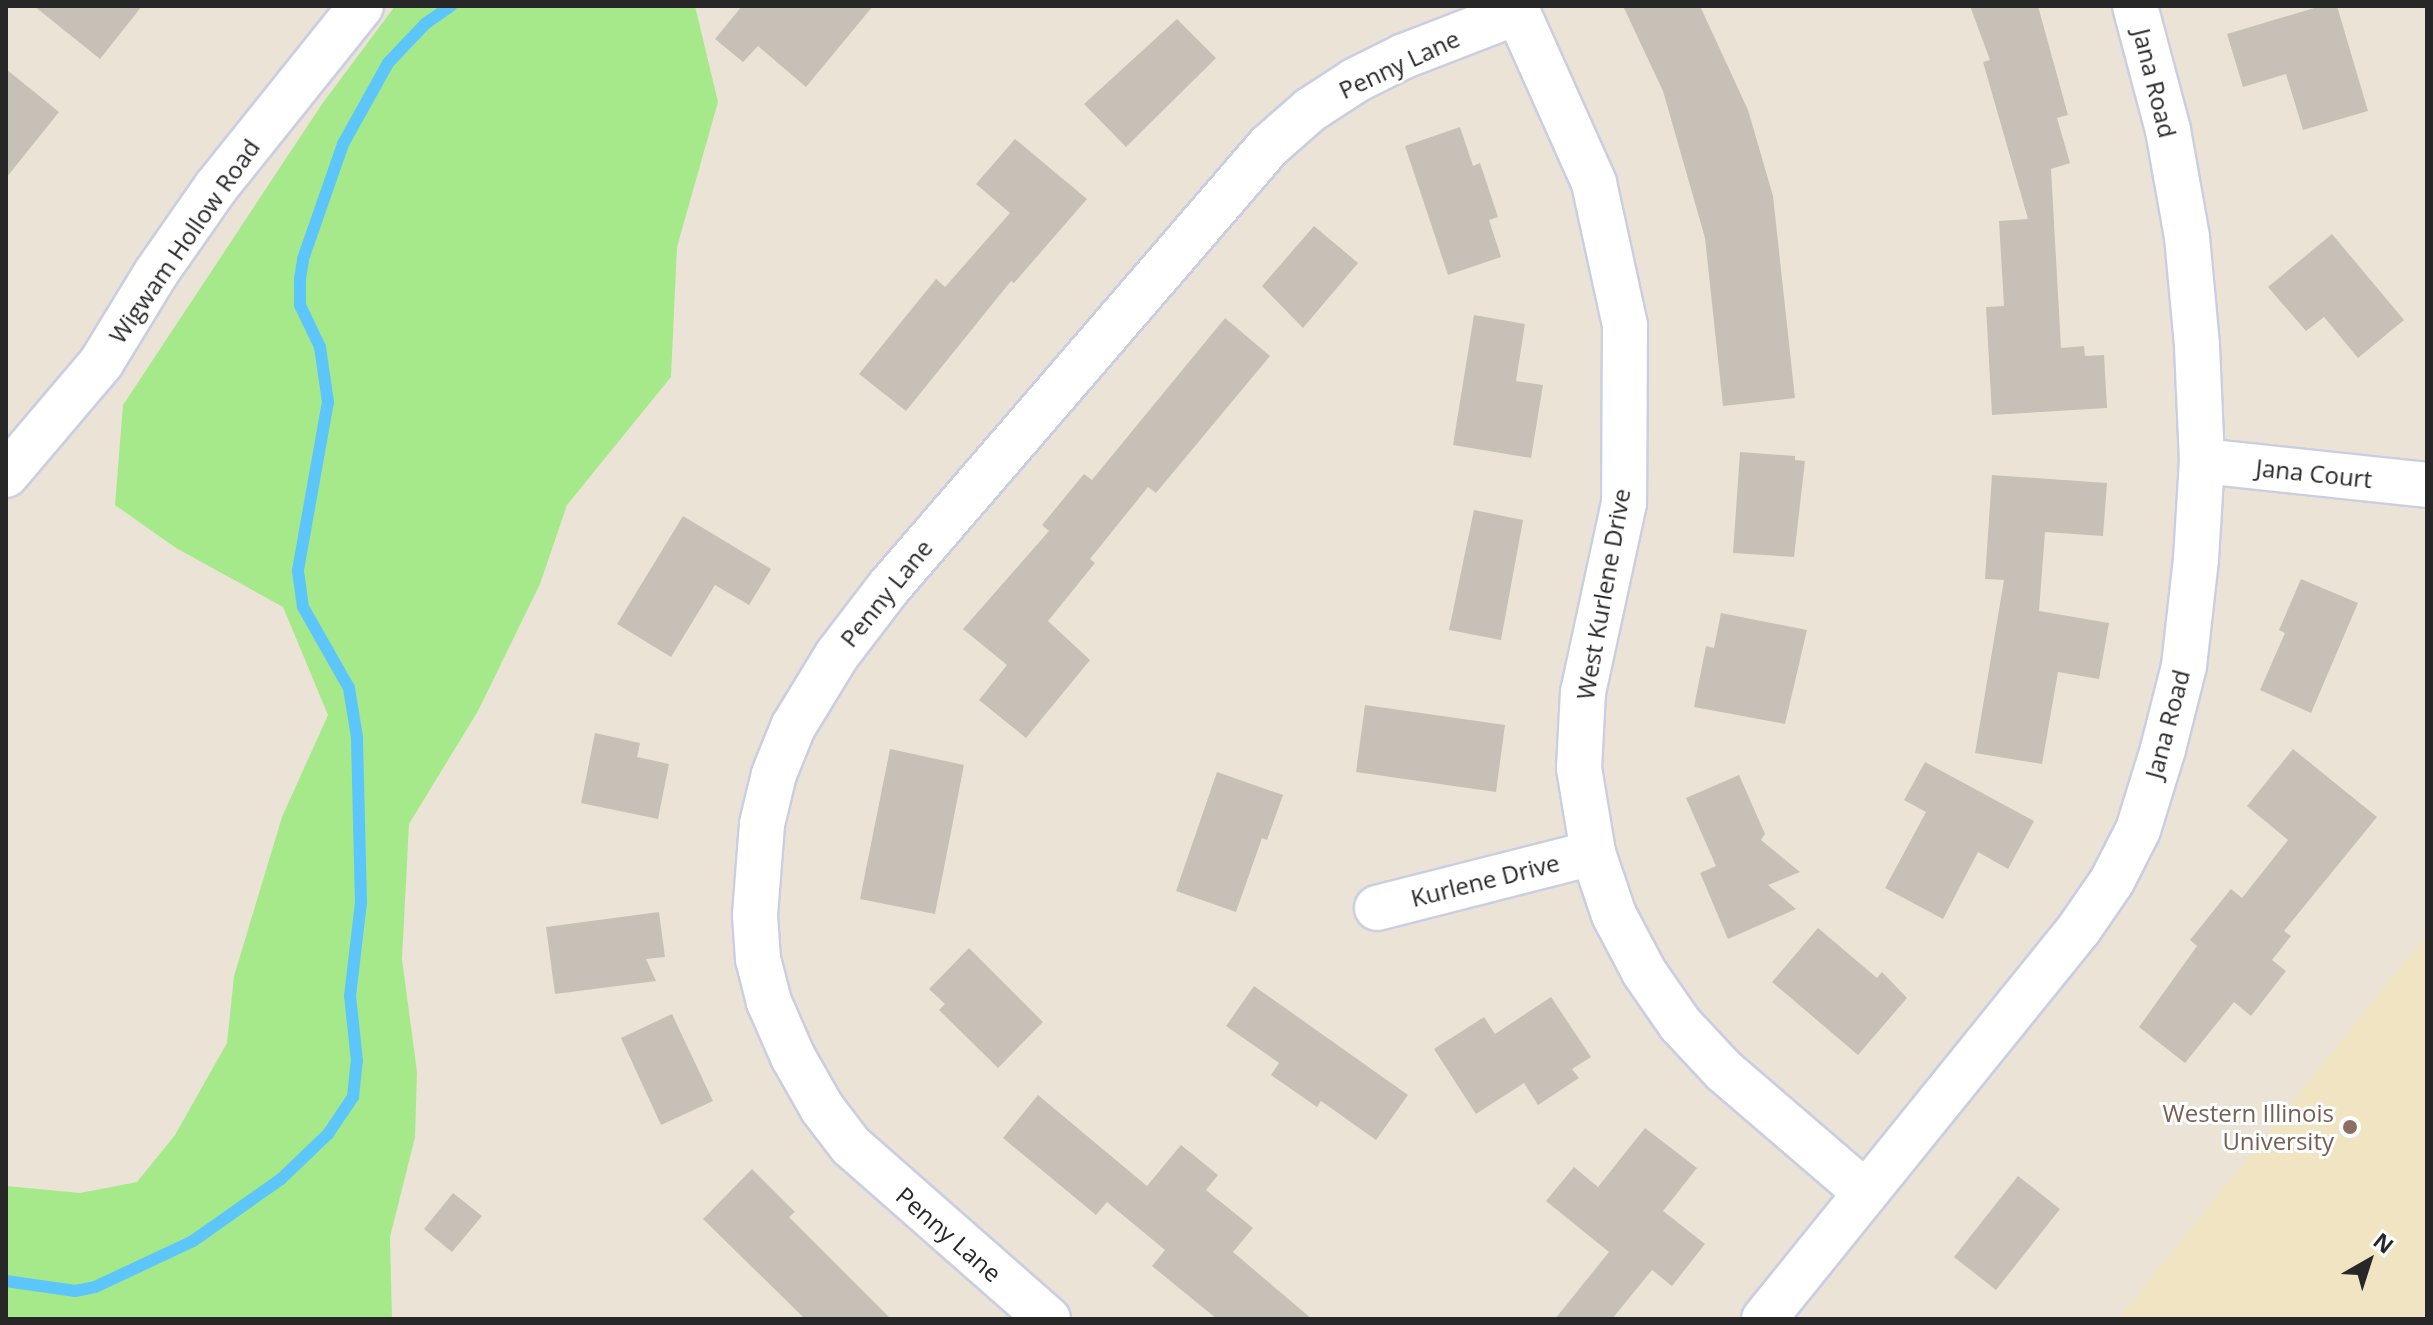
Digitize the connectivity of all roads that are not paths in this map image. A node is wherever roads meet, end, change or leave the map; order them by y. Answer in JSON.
{"nodes":[{"id":1,"x":361,"y":6,"type":"edge"},
{"id":2,"x":2135,"y":6,"type":"edge"},
{"id":3,"x":1516,"y":9,"type":"edge"},
{"id":4,"x":2202,"y":461,"type":"junction"},
{"id":5,"x":6,"y":475,"type":"edge"},
{"id":6,"x":2426,"y":485,"type":"edge"},
{"id":7,"x":1593,"y":853,"type":"junction"},
{"id":8,"x":1377,"y":908,"type":"dead end"},
{"id":9,"x":1866,"y":1193,"type":"junction"},
{"id":10,"x":1048,"y":1319,"type":"edge"},
{"id":11,"x":1764,"y":1319,"type":"edge"}],
"edges":[{"from":1,"to":5,"type":"street","name":"Wigwam Hollow Road"},
{"from":2,"to":4,"type":"street","name":"Jana Road"},
{"from":3,"to":7,"type":"street","name":"West Kurlene Drive"},
{"from":3,"to":10,"type":"street","name":"Penny Lane"},
{"from":4,"to":6,"type":"street","name":"Jana Court"},
{"from":4,"to":9,"type":"street","name":"Jana Road"},
{"from":7,"to":8,"type":"street","name":"Kurlene Drive"},
{"from":7,"to":9,"type":"street","name":"West Kurlene Drive"},
{"from":9,"to":11,"type":"street","name":"Jana Road"}]}
